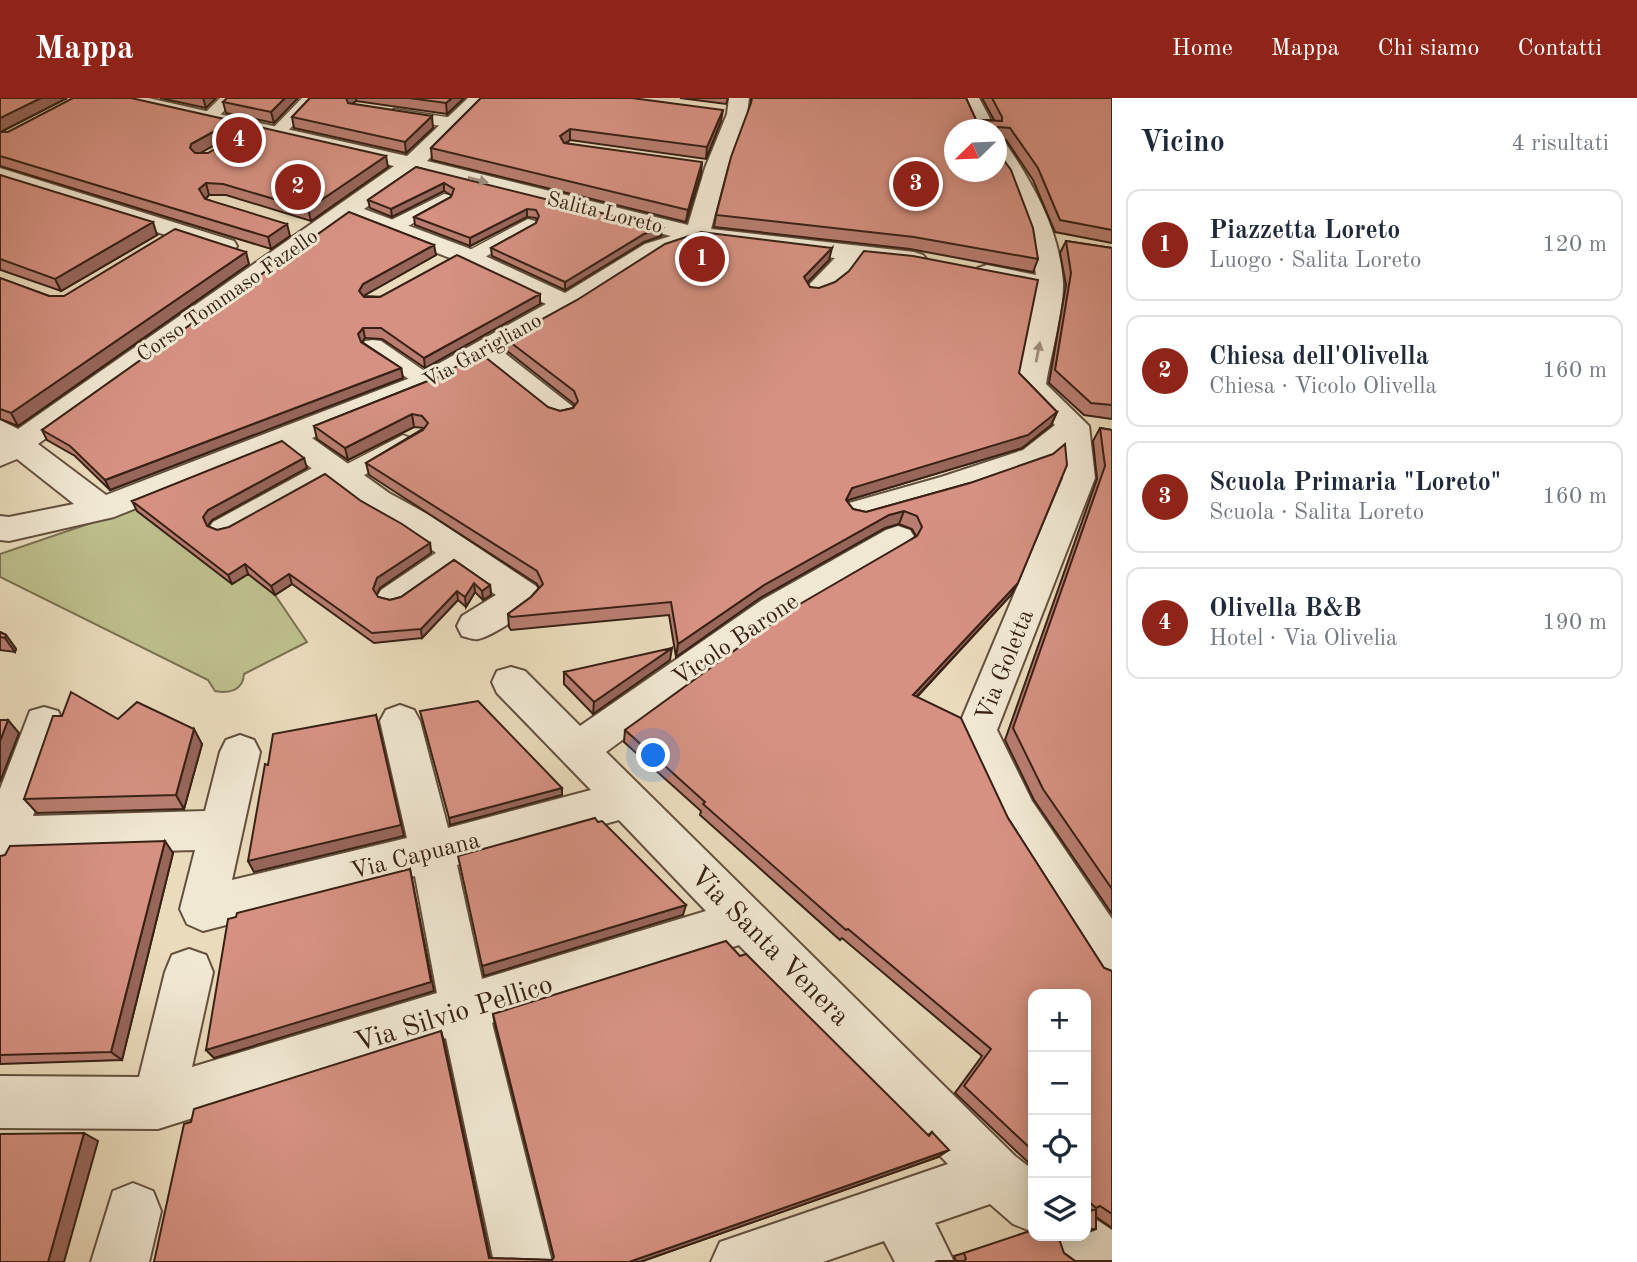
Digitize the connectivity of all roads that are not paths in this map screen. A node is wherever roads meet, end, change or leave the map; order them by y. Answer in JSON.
{"nodes":[{"id":1,"x":122,"y":98,"type":"edge"},
{"id":2,"x":229,"y":98,"type":"edge"},
{"id":3,"x":311,"y":98,"type":"edge"},
{"id":4,"x":478,"y":98,"type":"edge"},
{"id":5,"x":969,"y":98,"type":"edge"},
{"id":6,"x":161,"y":107,"type":"junction"},
{"id":7,"x":733,"y":108,"type":"edge"},
{"id":8,"x":383,"y":113,"type":"edge"},
{"id":9,"x":208,"y":117,"type":"junction"},
{"id":10,"x":140,"y":118,"type":"edge"},
{"id":11,"x":980,"y":119,"type":"edge"},
{"id":12,"x":453,"y":123,"type":"junction"},
{"id":13,"x":266,"y":131,"type":"junction"},
{"id":14,"x":235,"y":140,"type":"edge"},
{"id":15,"x":1007,"y":161,"type":"edge"},
{"id":16,"x":412,"y":164,"type":"junction"},
{"id":17,"x":0,"y":175,"type":"edge"},
{"id":18,"x":444,"y":199,"type":"edge"},
{"id":19,"x":347,"y":210,"type":"junction"},
{"id":20,"x":528,"y":225,"type":"edge"},
{"id":21,"x":392,"y":228,"type":"junction"},
{"id":22,"x":178,"y":231,"type":"junction"},
{"id":23,"x":697,"y":235,"type":"junction"},
{"id":24,"x":155,"y":245,"type":"edge"},
{"id":25,"x":851,"y":253,"type":"junction"},
{"id":26,"x":455,"y":259,"type":"junction"},
{"id":27,"x":273,"y":261,"type":"junction"},
{"id":28,"x":934,"y":263,"type":"edge"},
{"id":29,"x":959,"y":268,"type":"edge"},
{"id":30,"x":1050,"y":285,"type":"junction"},
{"id":31,"x":816,"y":291,"type":"edge"},
{"id":32,"x":566,"y":304,"type":"junction"},
{"id":33,"x":373,"y":346,"type":"edge"},
{"id":34,"x":483,"y":350,"type":"junction"},
{"id":35,"x":428,"y":381,"type":"junction"},
{"id":36,"x":561,"y":412,"type":"edge"},
{"id":37,"x":1086,"y":428,"type":"junction"},
{"id":38,"x":288,"y":436,"type":"junction"},
{"id":39,"x":415,"y":436,"type":"edge"},
{"id":40,"x":6,"y":443,"type":"edge"},
{"id":41,"x":340,"y":471,"type":"junction"},
{"id":42,"x":102,"y":509,"type":"junction"},
{"id":43,"x":861,"y":511,"type":"edge"},
{"id":44,"x":0,"y":528,"type":"edge"},
{"id":45,"x":222,"y":528,"type":"edge"},
{"id":46,"x":898,"y":538,"type":"dead end"},
{"id":47,"x":458,"y":551,"type":"junction"},
{"id":48,"x":391,"y":597,"type":"edge"},
{"id":49,"x":475,"y":626,"type":"dead end"},
{"id":50,"x":511,"y":682,"type":"dead end"},
{"id":51,"x":401,"y":721,"type":"dead end"},
{"id":52,"x":44,"y":723,"type":"dead end"},
{"id":53,"x":578,"y":750,"type":"junction"},
{"id":54,"x":240,"y":751,"type":"dead end"},
{"id":55,"x":627,"y":799,"type":"junction"},
{"id":56,"x":222,"y":830,"type":"junction"},
{"id":57,"x":2,"y":841,"type":"edge"},
{"id":58,"x":432,"y":852,"type":"junction"},
{"id":59,"x":747,"y":921,"type":"junction"},
{"id":60,"x":1106,"y":934,"type":"edge"},
{"id":61,"x":189,"y":972,"type":"dead end"},
{"id":62,"x":464,"y":1009,"type":"junction"},
{"id":63,"x":0,"y":1102,"type":"edge"},
{"id":64,"x":159,"y":1103,"type":"junction"},
{"id":65,"x":1015,"y":1190,"type":"edge"},
{"id":66,"x":898,"y":1209,"type":"junction"},
{"id":67,"x":1081,"y":1241,"type":"edge"},
{"id":68,"x":523,"y":1262,"type":"edge"},
{"id":69,"x":740,"y":1262,"type":"edge"},
{"id":70,"x":925,"y":1262,"type":"edge"},
{"id":71,"x":1108,"y":1262,"type":"edge"}],
"edges":[{"from":1,"to":6,"type":"street","name":"Salita Loreto"},
{"from":2,"to":9,"type":"lane"},
{"from":3,"to":13,"type":"lane"},
{"from":4,"to":12,"type":"street","name":"Corso Tommaso Fazello"},
{"from":5,"to":11,"type":"street"},
{"from":6,"to":9,"type":"street","name":"Salita Loreto"},
{"from":6,"to":10,"type":"street"},
{"from":7,"to":23,"type":"street"},
{"from":8,"to":12,"type":"lane"},
{"from":9,"to":13,"type":"street","name":"Salita Loreto"},
{"from":12,"to":16,"type":"street","name":"Corso Tommaso Fazello"},
{"from":13,"to":14,"type":"lane"},
{"from":13,"to":16,"type":"street","name":"Salita Loreto"},
{"from":15,"to":30,"type":"street"},
{"from":16,"to":19,"type":"street","name":"Corso Tommaso Fazello"},
{"from":16,"to":23,"type":"street","name":"Salita Loreto","one_way":true},
{"from":17,"to":22,"type":"street"},
{"from":18,"to":21,"type":"lane"},
{"from":19,"to":21,"type":"street"},
{"from":19,"to":27,"type":"street","name":"Corso Tommaso Fazello"},
{"from":20,"to":26,"type":"lane"},
{"from":21,"to":26,"type":"street"},
{"from":22,"to":24,"type":"lane"},
{"from":22,"to":27,"type":"street"},
{"from":23,"to":25,"type":"street","name":"Salita Loreto"},
{"from":23,"to":32,"type":"street","name":"Via Garigliano"},
{"from":25,"to":28,"type":"street","name":"Salita Loreto"},
{"from":25,"to":31,"type":"street"},
{"from":26,"to":32,"type":"street"},
{"from":27,"to":40,"type":"street","name":"Corso Tommaso Fazello"},
{"from":29,"to":30,"type":"street"},
{"from":37,"to":30,"type":"street","one_way":true},
{"from":32,"to":34,"type":"street","name":"Via Garigliano"},
{"from":33,"to":35,"type":"lane"},
{"from":34,"to":35,"type":"street","name":"Via Garigliano"},
{"from":34,"to":36,"type":"street"},
{"from":35,"to":38,"type":"street","name":"Via Garigliano"},
{"from":37,"to":43,"type":"street"},
{"from":37,"to":60,"type":"street","name":"Via Goletta"},
{"from":38,"to":41,"type":"street"},
{"from":38,"to":42,"type":"street","name":"Via Garigliano"},
{"from":39,"to":41,"type":"lane"},
{"from":40,"to":42,"type":"street"},
{"from":41,"to":45,"type":"lane"},
{"from":41,"to":47,"type":"street"},
{"from":42,"to":44,"type":"street","name":"Via Garigliano"},
{"from":46,"to":53,"type":"street","name":"Vicolo Barone"},
{"from":47,"to":48,"type":"lane"},
{"from":47,"to":49,"type":"street"},
{"from":50,"to":53,"type":"street","name":"Via Santa Venera"},
{"from":51,"to":58,"type":"street"},
{"from":52,"to":57,"type":"street"},
{"from":53,"to":55,"type":"street","name":"Via Santa Venera"},
{"from":54,"to":56,"type":"street"},
{"from":55,"to":58,"type":"street","name":"Via Capuana"},
{"from":55,"to":59,"type":"street","name":"Via Santa Venera"},
{"from":56,"to":57,"type":"street"},
{"from":56,"to":58,"type":"street","name":"Via Capuana"},
{"from":58,"to":62,"type":"street"},
{"from":59,"to":62,"type":"street","name":"Via Silvio Pellico"},
{"from":59,"to":65,"type":"street","name":"Via Santa Venera"},
{"from":61,"to":64,"type":"street"},
{"from":62,"to":64,"type":"street","name":"Via Silvio Pellico"},
{"from":62,"to":68,"type":"street"},
{"from":63,"to":64,"type":"street","name":"Via Silvio Pellico"},
{"from":65,"to":66,"type":"street"},
{"from":66,"to":69,"type":"street"},
{"from":66,"to":70,"type":"street"},
{"from":67,"to":71,"type":"street"}]}
